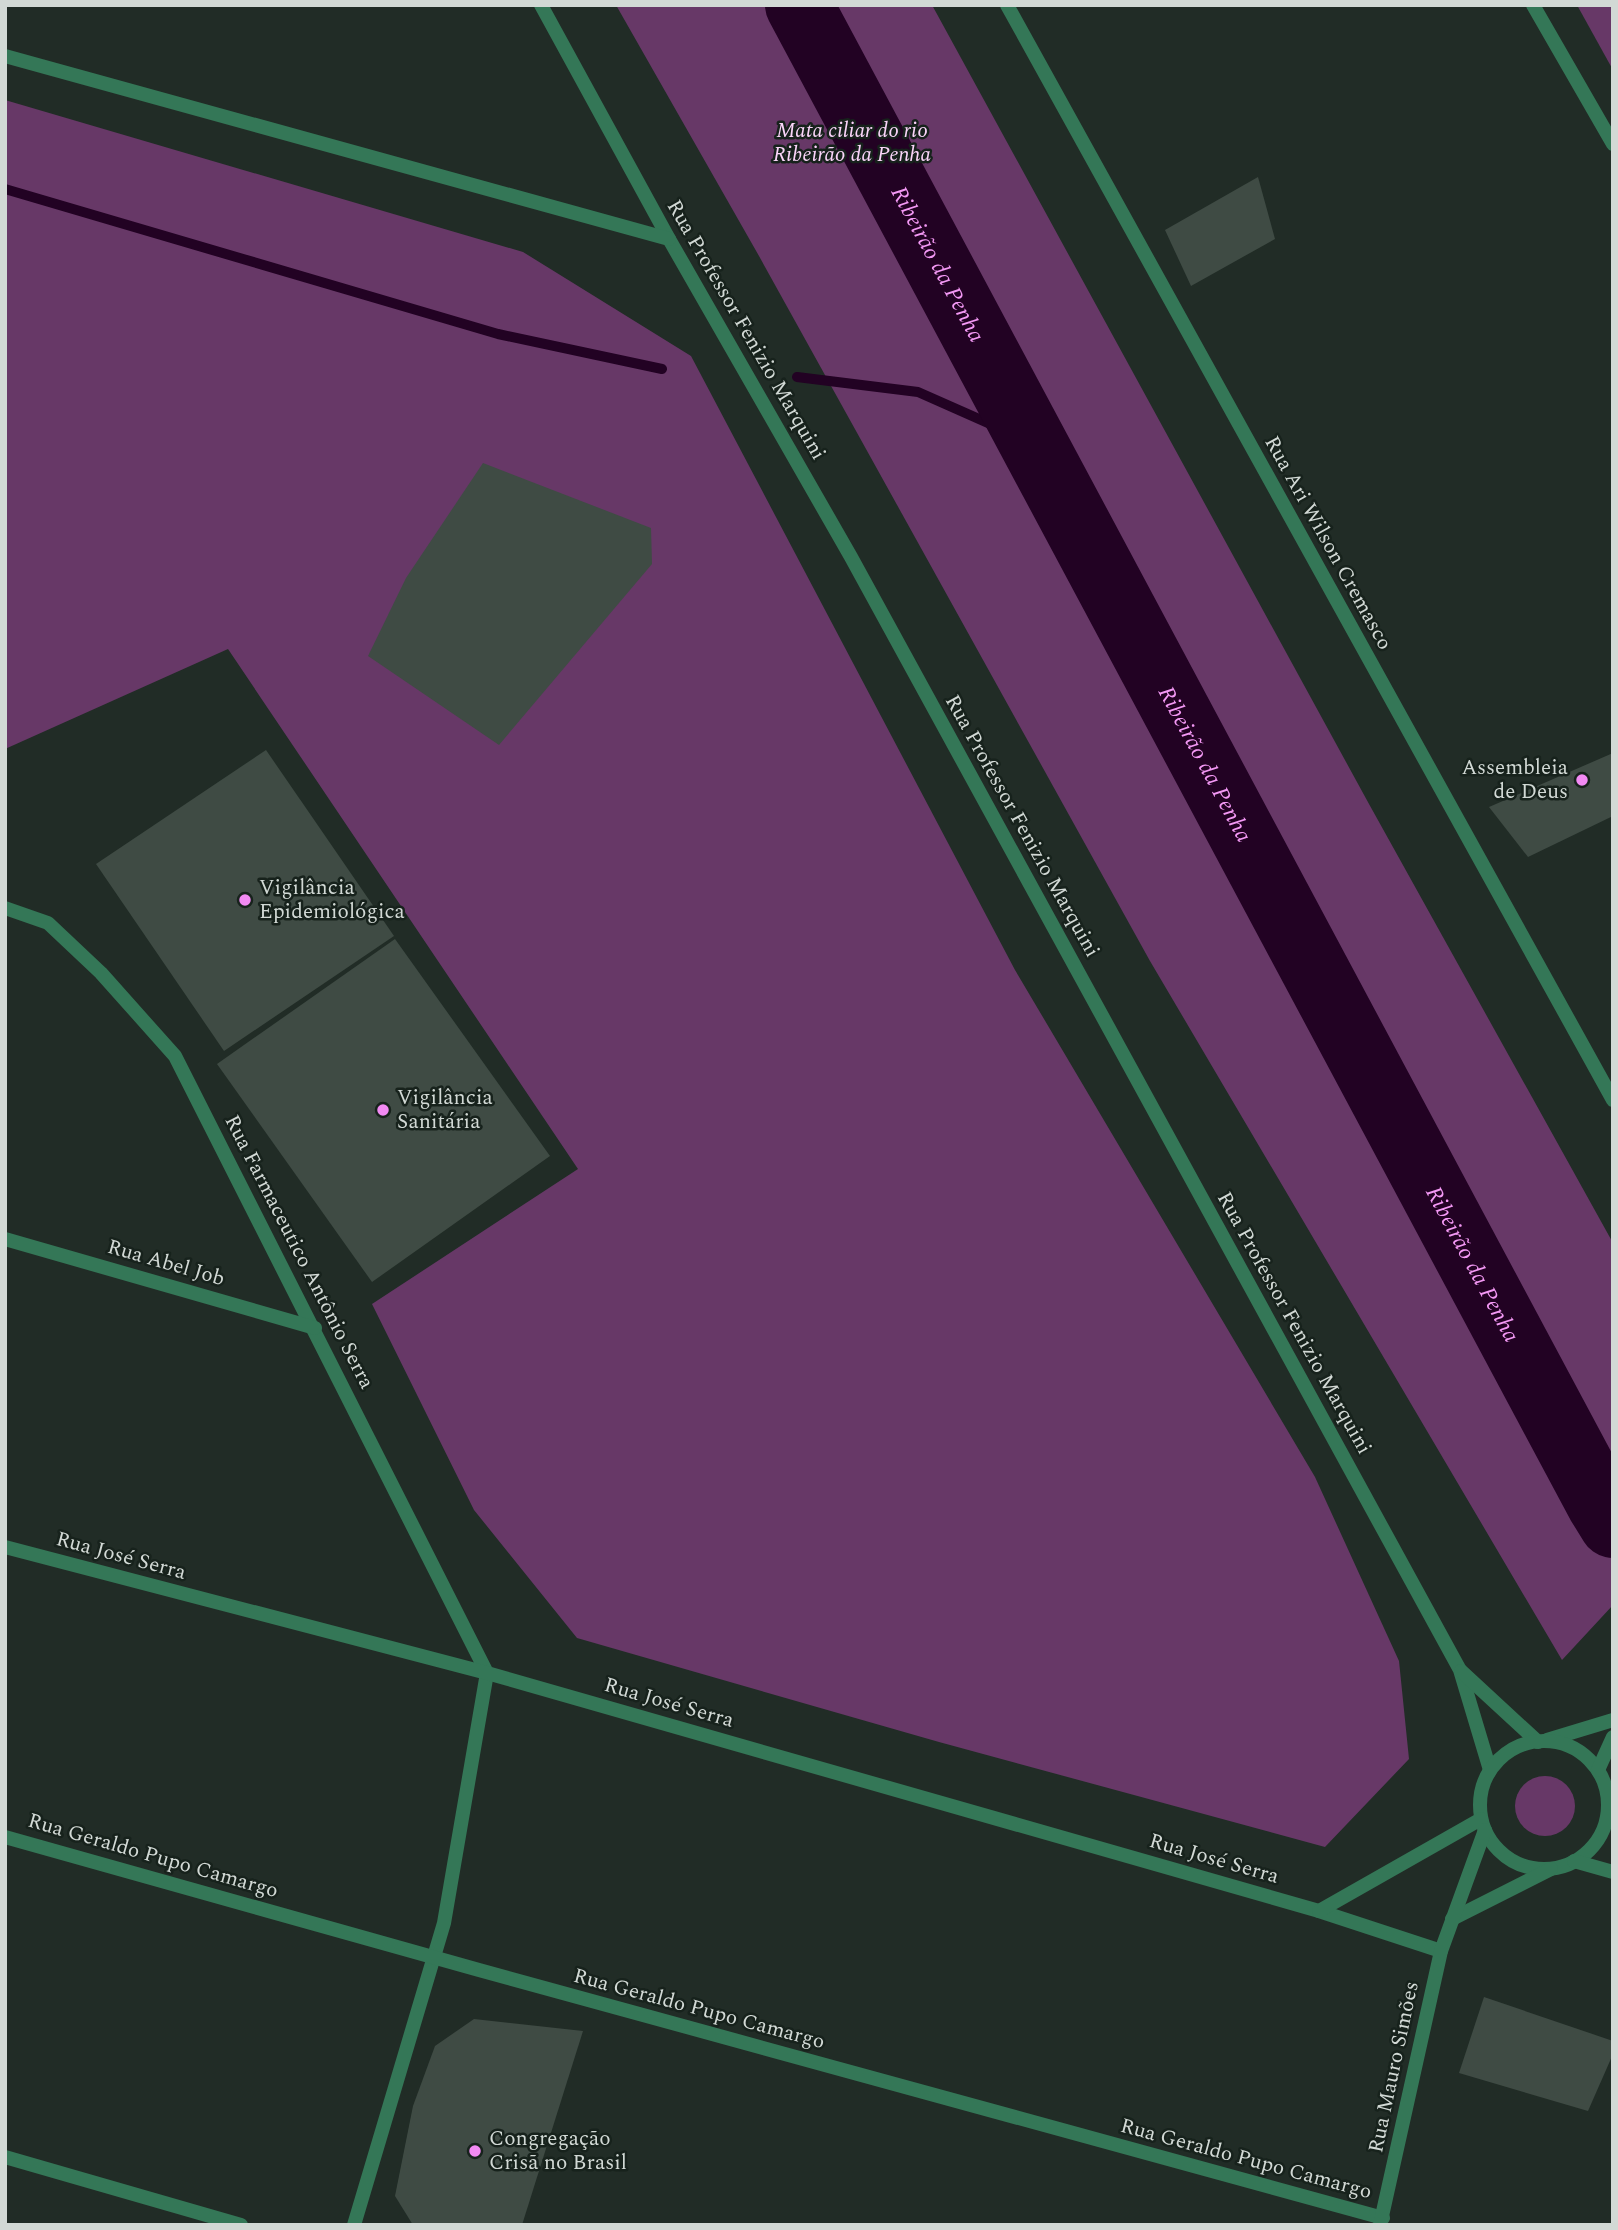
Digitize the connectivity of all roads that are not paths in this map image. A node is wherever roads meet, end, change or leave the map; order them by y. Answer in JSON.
{"nodes":[{"id":1,"x":541,"y":5,"type":"edge"},
{"id":2,"x":1007,"y":5,"type":"edge"},
{"id":3,"x":1533,"y":5,"type":"edge"},
{"id":4,"x":5,"y":56,"type":"edge"},
{"id":5,"x":1613,"y":144,"type":"edge"},
{"id":6,"x":669,"y":239,"type":"junction"},
{"id":7,"x":5,"y":908,"type":"edge"},
{"id":8,"x":1613,"y":1100,"type":"edge"},
{"id":9,"x":5,"y":1239,"type":"edge"},
{"id":10,"x":314,"y":1328,"type":"junction"},
{"id":11,"x":5,"y":1547,"type":"edge"},
{"id":12,"x":1460,"y":1671,"type":"junction"},
{"id":13,"x":487,"y":1673,"type":"junction"},
{"id":14,"x":1613,"y":1720,"type":"edge"},
{"id":15,"x":1613,"y":1737,"type":"edge"},
{"id":16,"x":1541,"y":1741,"type":"junction"},
{"id":17,"x":1490,"y":1770,"type":"junction"},
{"id":18,"x":1598,"y":1770,"type":"junction"},
{"id":19,"x":1610,"y":1793,"type":"edge"},
{"id":20,"x":1483,"y":1824,"type":"junction"},
{"id":21,"x":5,"y":1837,"type":"edge"},
{"id":22,"x":1574,"y":1861,"type":"junction"},
{"id":23,"x":1554,"y":1868,"type":"junction"},
{"id":24,"x":1613,"y":1872,"type":"edge"},
{"id":25,"x":1319,"y":1911,"type":"junction"},
{"id":26,"x":1452,"y":1919,"type":"junction"},
{"id":27,"x":1441,"y":1951,"type":"junction"},
{"id":28,"x":434,"y":1957,"type":"junction"},
{"id":29,"x":5,"y":2157,"type":"edge"},
{"id":30,"x":1381,"y":2221,"type":"edge"},
{"id":31,"x":241,"y":2225,"type":"edge"},
{"id":32,"x":354,"y":2225,"type":"edge"}],
"edges":[{"from":1,"to":6,"type":"street","name":"Rua Professor Fenizio Marquini"},
{"from":2,"to":8,"type":"street","name":"Rua Ari Wilson Cremasco"},
{"from":3,"to":5,"type":"street"},
{"from":4,"to":6,"type":"street"},
{"from":6,"to":12,"type":"street","name":"Rua Professor Fenizio Marquini"},
{"from":7,"to":10,"type":"street","name":"Rua Farmaceutico Antônio Serra"},
{"from":9,"to":10,"type":"street","name":"Rua Abel Job"},
{"from":10,"to":13,"type":"street","name":"Rua Farmaceutico Antônio Serra"},
{"from":11,"to":13,"type":"street","name":"Rua José Serra"},
{"from":12,"to":16,"type":"street"},
{"from":12,"to":17,"type":"street"},
{"from":13,"to":25,"type":"street","name":"Rua José Serra"},
{"from":13,"to":28,"type":"street"},
{"from":14,"to":16,"type":"street"},
{"from":15,"to":18,"type":"street"},
{"from":16,"to":17,"type":"street"},
{"from":16,"to":18,"type":"street"},
{"from":17,"to":20,"type":"street"},
{"from":18,"to":19,"type":"street"},
{"from":19,"to":22,"type":"street"},
{"from":20,"to":23,"type":"street"},
{"from":20,"to":25,"type":"street"},
{"from":20,"to":26,"type":"street","name":"Rua Mauro Simões"},
{"from":21,"to":28,"type":"street","name":"Rua Geraldo Pupo Camargo"},
{"from":22,"to":23,"type":"street"},
{"from":22,"to":24,"type":"street"},
{"from":23,"to":26,"type":"street"},
{"from":25,"to":27,"type":"street","name":"Rua José Serra"},
{"from":26,"to":27,"type":"street","name":"Rua Mauro Simões"},
{"from":27,"to":30,"type":"street","name":"Rua Mauro Simões"},
{"from":28,"to":30,"type":"street","name":"Rua Geraldo Pupo Camargo"},
{"from":28,"to":32,"type":"street"},
{"from":29,"to":31,"type":"street"}]}
